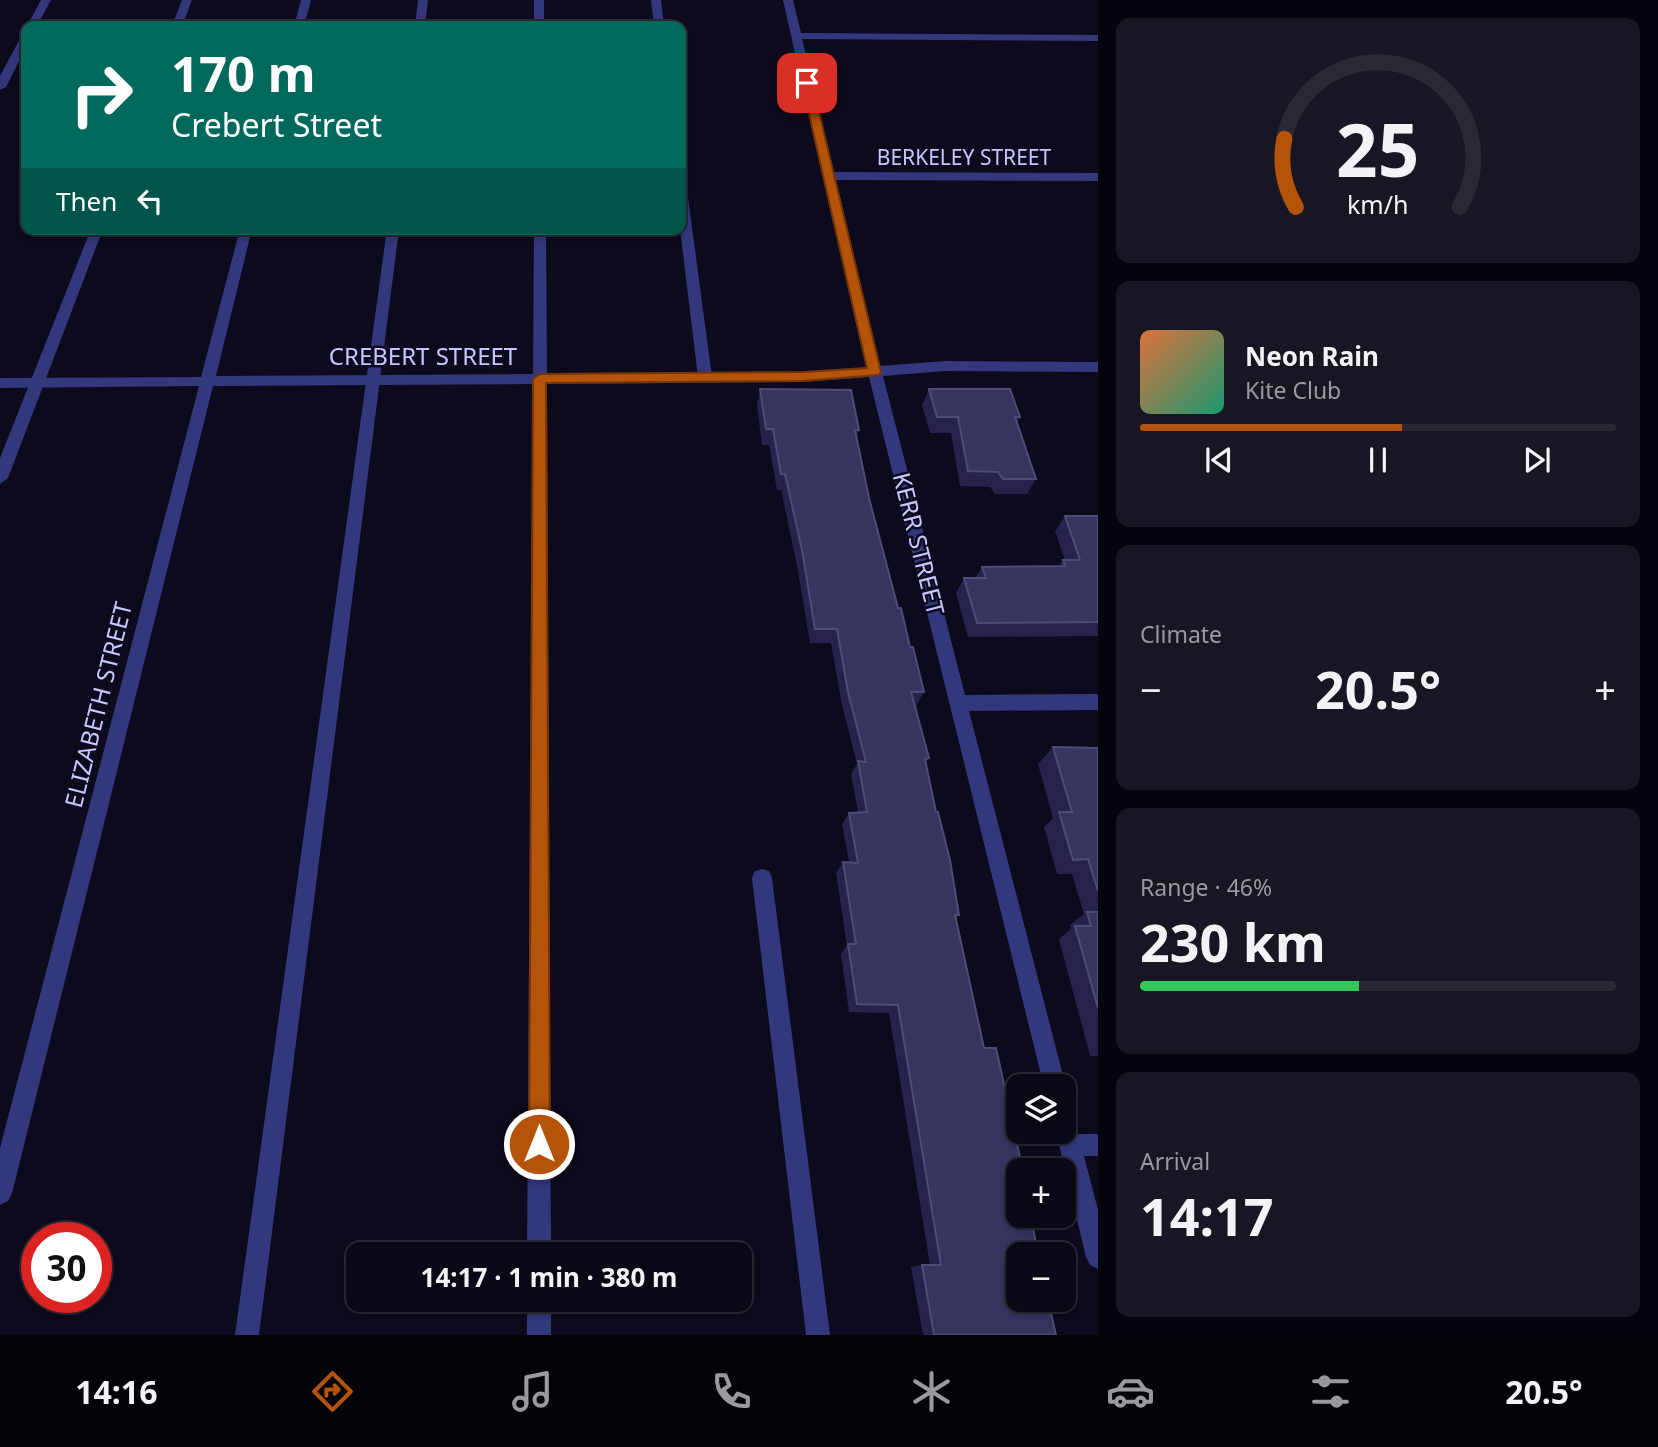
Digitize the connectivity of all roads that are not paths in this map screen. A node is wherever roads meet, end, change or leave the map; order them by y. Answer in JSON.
{"nodes":[{"id":1,"x":46,"y":0,"type":"edge"},
{"id":2,"x":187,"y":0,"type":"edge"},
{"id":3,"x":306,"y":0,"type":"edge"},
{"id":4,"x":423,"y":0,"type":"edge"},
{"id":5,"x":539,"y":0,"type":"edge"},
{"id":6,"x":656,"y":0,"type":"edge"},
{"id":7,"x":788,"y":0,"type":"edge"},
{"id":8,"x":35,"y":21,"type":"edge"},
{"id":9,"x":179,"y":21,"type":"edge"},
{"id":10,"x":300,"y":21,"type":"edge"},
{"id":11,"x":421,"y":21,"type":"edge"},
{"id":12,"x":539,"y":21,"type":"edge"},
{"id":13,"x":658,"y":21,"type":"edge"},
{"id":14,"x":796,"y":36,"type":"junction"},
{"id":15,"x":1098,"y":38,"type":"edge"},
{"id":16,"x":21,"y":47,"type":"edge"},
{"id":17,"x":0,"y":87,"type":"edge"},
{"id":18,"x":830,"y":176,"type":"junction"},
{"id":19,"x":1098,"y":177,"type":"edge"},
{"id":20,"x":686,"y":229,"type":"edge"},
{"id":21,"x":95,"y":235,"type":"edge"},
{"id":22,"x":244,"y":235,"type":"edge"},
{"id":23,"x":392,"y":235,"type":"edge"},
{"id":24,"x":540,"y":235,"type":"edge"},
{"id":25,"x":1098,"y":367,"type":"edge"},
{"id":26,"x":875,"y":372,"type":"junction"},
{"id":27,"x":705,"y":377,"type":"junction"},
{"id":28,"x":540,"y":379,"type":"junction"},
{"id":29,"x":374,"y":380,"type":"junction"},
{"id":30,"x":206,"y":382,"type":"junction"},
{"id":31,"x":0,"y":383,"type":"edge"},
{"id":32,"x":37,"y":383,"type":"junction"},
{"id":33,"x":0,"y":478,"type":"edge"},
{"id":34,"x":1098,"y":702,"type":"edge"},
{"id":35,"x":958,"y":703,"type":"junction"},
{"id":36,"x":762,"y":878,"type":"dead end"},
{"id":37,"x":1052,"y":1074,"type":"edge"},
{"id":38,"x":1098,"y":1144,"type":"edge"},
{"id":39,"x":1070,"y":1145,"type":"joint"},
{"id":40,"x":0,"y":1193,"type":"edge"},
{"id":41,"x":539,"y":1242,"type":"edge"},
{"id":42,"x":1098,"y":1257,"type":"edge"},
{"id":43,"x":539,"y":1312,"type":"edge"},
{"id":44,"x":247,"y":1335,"type":"edge"},
{"id":45,"x":539,"y":1335,"type":"edge"},
{"id":46,"x":818,"y":1335,"type":"edge"}],
"edges":[{"from":1,"to":8,"type":"street"},
{"from":2,"to":9,"type":"street"},
{"from":3,"to":10,"type":"street"},
{"from":4,"to":11,"type":"street"},
{"from":5,"to":12,"type":"street"},
{"from":6,"to":13,"type":"street"},
{"from":7,"to":14,"type":"street","name":"KERR STREET"},
{"from":14,"to":15,"type":"street"},
{"from":14,"to":18,"type":"street","name":"KERR STREET"},
{"from":16,"to":17,"type":"street"},
{"from":18,"to":19,"type":"street","name":"BERKELEY STREET"},
{"from":18,"to":26,"type":"street","name":"KERR STREET"},
{"from":20,"to":27,"type":"street"},
{"from":21,"to":32,"type":"street"},
{"from":22,"to":30,"type":"street","name":"ELIZABETH STREET"},
{"from":23,"to":29,"type":"street"},
{"from":24,"to":28,"type":"street"},
{"from":25,"to":26,"type":"street","name":"CREBERT STREET"},
{"from":26,"to":27,"type":"street","name":"CREBERT STREET"},
{"from":26,"to":35,"type":"street","name":"KERR STREET"},
{"from":27,"to":28,"type":"street","name":"CREBERT STREET"},
{"from":28,"to":29,"type":"street","name":"CREBERT STREET"},
{"from":28,"to":41,"type":"street"},
{"from":29,"to":30,"type":"street","name":"CREBERT STREET"},
{"from":29,"to":44,"type":"street"},
{"from":30,"to":32,"type":"street","name":"CREBERT STREET"},
{"from":30,"to":40,"type":"street","name":"ELIZABETH STREET"},
{"from":31,"to":32,"type":"street","name":"CREBERT STREET"},
{"from":32,"to":33,"type":"street"},
{"from":34,"to":35,"type":"street"},
{"from":35,"to":37,"type":"street","name":"KERR STREET"},
{"from":36,"to":46,"type":"street"},
{"from":38,"to":39,"type":"street"},
{"from":39,"to":42,"type":"street"},
{"from":43,"to":45,"type":"street"}]}
